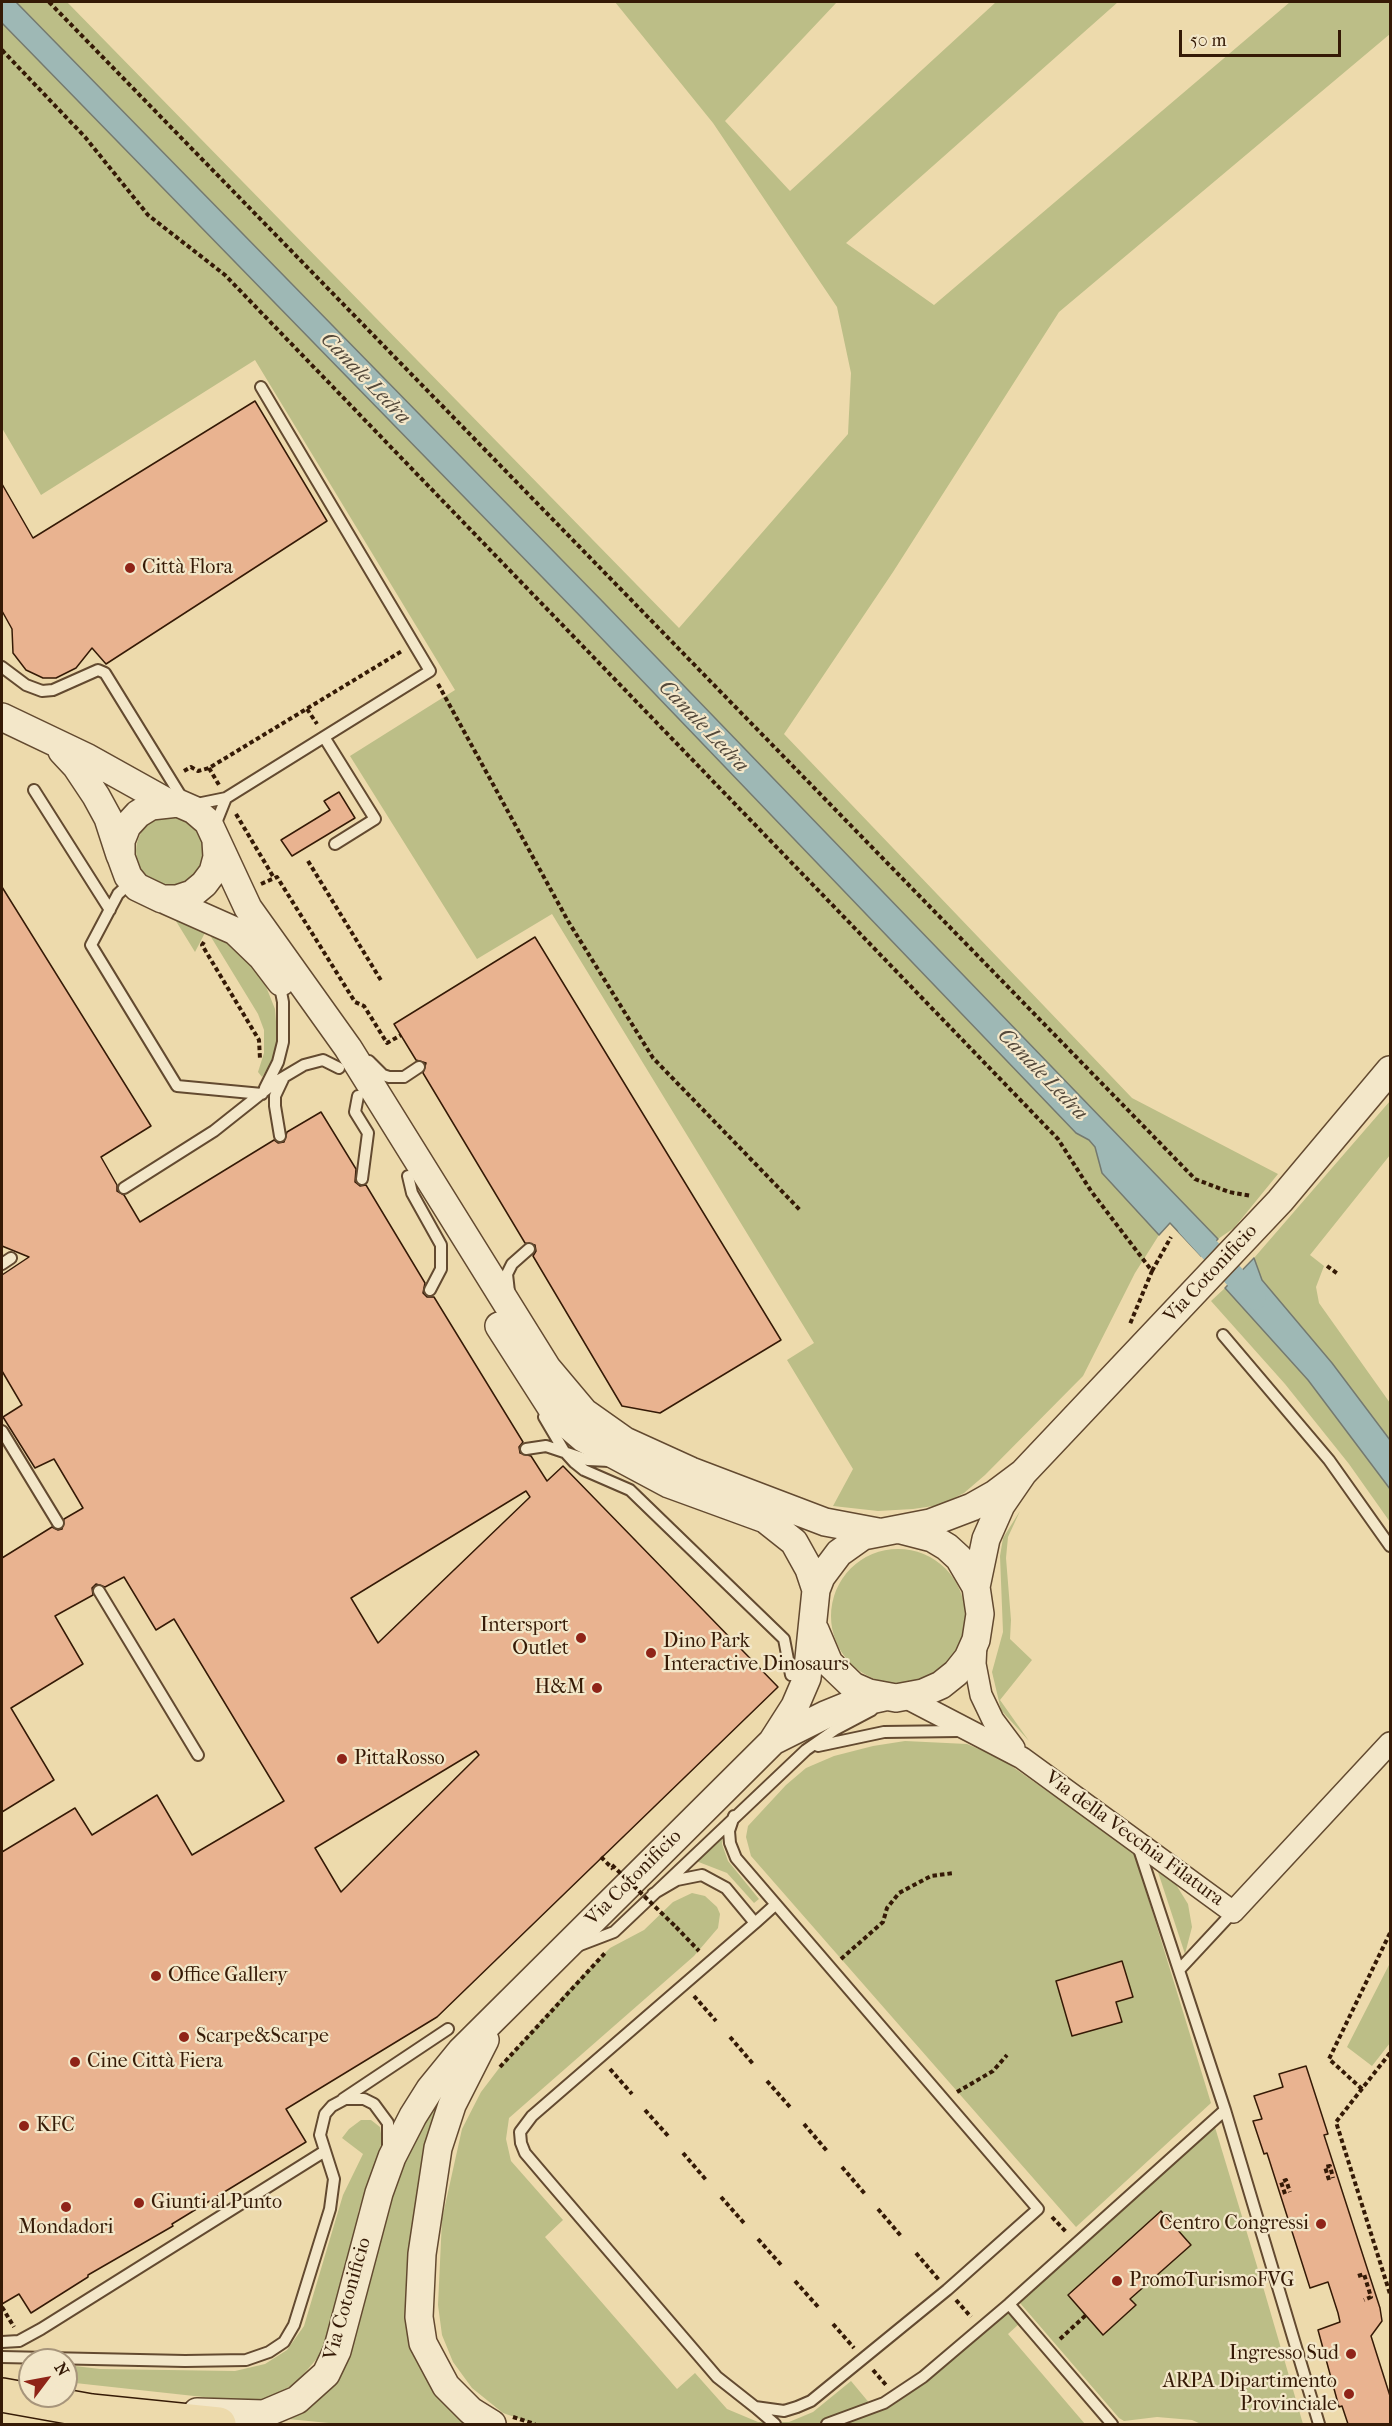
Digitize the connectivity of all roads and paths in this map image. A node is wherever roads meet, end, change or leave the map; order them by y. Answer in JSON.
{"nodes":[{"id":1,"x":49,"y":2,"type":"edge"},
{"id":2,"x":2,"y":50,"type":"edge"},
{"id":3,"x":261,"y":387,"type":"dead end"},
{"id":4,"x":414,"y":644,"type":"junction"},
{"id":5,"x":2,"y":667,"type":"edge"},
{"id":6,"x":430,"y":671,"type":"junction"},
{"id":7,"x":307,"y":709,"type":"junction"},
{"id":8,"x":2,"y":717,"type":"edge"},
{"id":9,"x":322,"y":732,"type":"junction"},
{"id":10,"x":50,"y":740,"type":"junction"},
{"id":11,"x":209,"y":768,"type":"junction"},
{"id":12,"x":219,"y":786,"type":"dead end"},
{"id":13,"x":34,"y":790,"type":"dead end"},
{"id":14,"x":175,"y":796,"type":"junction"},
{"id":15,"x":229,"y":802,"type":"junction"},
{"id":16,"x":215,"y":836,"type":"junction"},
{"id":17,"x":335,"y":844,"type":"dead end"},
{"id":18,"x":121,"y":857,"type":"junction"},
{"id":19,"x":308,"y":861,"type":"dead end"},
{"id":20,"x":274,"y":878,"type":"junction"},
{"id":21,"x":132,"y":882,"type":"junction"},
{"id":22,"x":258,"y":886,"type":"dead end"},
{"id":23,"x":162,"y":899,"type":"junction"},
{"id":24,"x":110,"y":910,"type":"junction"},
{"id":25,"x":207,"y":936,"type":"dead end"},
{"id":26,"x":278,"y":978,"type":"junction"},
{"id":27,"x":382,"y":982,"type":"dead end"},
{"id":28,"x":317,"y":1002,"type":"junction"},
{"id":29,"x":401,"y":1035,"type":"dead end"},
{"id":30,"x":419,"y":1067,"type":"dead end"},
{"id":31,"x":257,"y":1068,"type":"dead end"},
{"id":32,"x":339,"y":1068,"type":"junction"},
{"id":33,"x":1390,"y":1070,"type":"edge"},
{"id":34,"x":284,"y":1077,"type":"junction"},
{"id":35,"x":262,"y":1094,"type":"junction"},
{"id":36,"x":357,"y":1096,"type":"junction"},
{"id":37,"x":280,"y":1136,"type":"dead end"},
{"id":38,"x":408,"y":1176,"type":"junction"},
{"id":39,"x":362,"y":1179,"type":"dead end"},
{"id":40,"x":124,"y":1188,"type":"dead end"},
{"id":41,"x":1280,"y":1201,"type":"junction"},
{"id":42,"x":800,"y":1210,"type":"dead end"},
{"id":43,"x":1171,"y":1237,"type":"dead end"},
{"id":44,"x":529,"y":1249,"type":"dead end"},
{"id":45,"x":12,"y":1258,"type":"dead end"},
{"id":46,"x":2,"y":1264,"type":"edge"},
{"id":47,"x":1327,"y":1266,"type":"dead end"},
{"id":48,"x":1152,"y":1271,"type":"junction"},
{"id":49,"x":1338,"y":1274,"type":"dead end"},
{"id":50,"x":430,"y":1290,"type":"dead end"},
{"id":51,"x":492,"y":1315,"type":"junction"},
{"id":52,"x":1129,"y":1325,"type":"dead end"},
{"id":53,"x":1223,"y":1335,"type":"dead end"},
{"id":54,"x":547,"y":1368,"type":"junction"},
{"id":55,"x":2,"y":1431,"type":"edge"},
{"id":56,"x":526,"y":1449,"type":"dead end"},
{"id":57,"x":564,"y":1450,"type":"junction"},
{"id":58,"x":1023,"y":1473,"type":"junction"},
{"id":59,"x":626,"y":1475,"type":"junction"},
{"id":60,"x":58,"y":1523,"type":"dead end"},
{"id":61,"x":889,"y":1531,"type":"junction"},
{"id":62,"x":1390,"y":1546,"type":"edge"},
{"id":63,"x":976,"y":1587,"type":"junction"},
{"id":64,"x":99,"y":1591,"type":"dead end"},
{"id":65,"x":814,"y":1603,"type":"junction"},
{"id":66,"x":976,"y":1640,"type":"junction"},
{"id":67,"x":791,"y":1675,"type":"dead end"},
{"id":68,"x":895,"y":1697,"type":"junction"},
{"id":69,"x":976,"y":1732,"type":"junction"},
{"id":70,"x":772,"y":1742,"type":"junction"},
{"id":71,"x":1390,"y":1743,"type":"edge"},
{"id":72,"x":806,"y":1750,"type":"junction"},
{"id":73,"x":198,"y":1755,"type":"dead end"},
{"id":74,"x":1022,"y":1758,"type":"junction"},
{"id":75,"x":734,"y":1816,"type":"junction"},
{"id":76,"x":1137,"y":1842,"type":"junction"},
{"id":77,"x":601,"y":1857,"type":"dead end"},
{"id":78,"x":954,"y":1873,"type":"dead end"},
{"id":79,"x":653,"y":1894,"type":"junction"},
{"id":80,"x":775,"y":1905,"type":"junction"},
{"id":81,"x":1233,"y":1912,"type":"junction"},
{"id":82,"x":755,"y":1923,"type":"junction"},
{"id":83,"x":676,"y":1927,"type":"junction"},
{"id":84,"x":614,"y":1932,"type":"junction"},
{"id":85,"x":1390,"y":1933,"type":"edge"},
{"id":86,"x":685,"y":1936,"type":"junction"},
{"id":87,"x":558,"y":1954,"type":"junction"},
{"id":88,"x":694,"y":1956,"type":"dead end"},
{"id":89,"x":829,"y":1969,"type":"junction"},
{"id":90,"x":1179,"y":1970,"type":"junction"},
{"id":91,"x":694,"y":1995,"type":"dead end"},
{"id":92,"x":498,"y":2016,"type":"junction"},
{"id":93,"x":716,"y":2021,"type":"dead end"},
{"id":94,"x":448,"y":2029,"type":"dead end"},
{"id":95,"x":730,"y":2037,"type":"dead end"},
{"id":96,"x":1390,"y":2053,"type":"edge"},
{"id":97,"x":1007,"y":2055,"type":"dead end"},
{"id":98,"x":754,"y":2065,"type":"dead end"},
{"id":99,"x":609,"y":2068,"type":"dead end"},
{"id":100,"x":493,"y":2076,"type":"dead end"},
{"id":101,"x":767,"y":2081,"type":"dead end"},
{"id":102,"x":1362,"y":2089,"type":"junction"},
{"id":103,"x":632,"y":2094,"type":"dead end"},
{"id":104,"x":945,"y":2102,"type":"junction"},
{"id":105,"x":338,"y":2103,"type":"junction"},
{"id":106,"x":790,"y":2107,"type":"dead end"},
{"id":107,"x":645,"y":2110,"type":"dead end"},
{"id":108,"x":1225,"y":2110,"type":"junction"},
{"id":109,"x":804,"y":2124,"type":"dead end"},
{"id":110,"x":669,"y":2137,"type":"dead end"},
{"id":111,"x":326,"y":2151,"type":"junction"},
{"id":112,"x":828,"y":2151,"type":"dead end"},
{"id":113,"x":683,"y":2153,"type":"dead end"},
{"id":114,"x":842,"y":2167,"type":"dead end"},
{"id":115,"x":707,"y":2181,"type":"dead end"},
{"id":116,"x":379,"y":2193,"type":"junction"},
{"id":117,"x":865,"y":2194,"type":"dead end"},
{"id":118,"x":721,"y":2196,"type":"dead end"},
{"id":119,"x":1038,"y":2209,"type":"junction"},
{"id":120,"x":878,"y":2210,"type":"dead end"},
{"id":121,"x":744,"y":2223,"type":"dead end"},
{"id":122,"x":901,"y":2236,"type":"dead end"},
{"id":123,"x":758,"y":2239,"type":"dead end"},
{"id":124,"x":1077,"y":2244,"type":"junction"},
{"id":125,"x":916,"y":2253,"type":"dead end"},
{"id":126,"x":782,"y":2266,"type":"dead end"},
{"id":127,"x":1358,"y":2276,"type":"dead end"},
{"id":128,"x":795,"y":2281,"type":"dead end"},
{"id":129,"x":939,"y":2281,"type":"dead end"},
{"id":130,"x":1390,"y":2294,"type":"edge"},
{"id":131,"x":955,"y":2300,"type":"dead end"},
{"id":132,"x":1364,"y":2300,"type":"dead end"},
{"id":133,"x":1010,"y":2304,"type":"junction"},
{"id":134,"x":819,"y":2308,"type":"dead end"},
{"id":135,"x":1086,"y":2315,"type":"dead end"},
{"id":136,"x":972,"y":2318,"type":"dead end"},
{"id":137,"x":833,"y":2324,"type":"dead end"},
{"id":138,"x":2,"y":2342,"type":"edge"},
{"id":139,"x":1048,"y":2349,"type":"junction"},
{"id":140,"x":857,"y":2352,"type":"dead end"},
{"id":141,"x":2,"y":2356,"type":"edge"},
{"id":142,"x":873,"y":2370,"type":"dead end"},
{"id":143,"x":889,"y":2389,"type":"dead end"},
{"id":144,"x":2,"y":2395,"type":"edge"},
{"id":145,"x":755,"y":2407,"type":"junction"},
{"id":146,"x":91,"y":2411,"type":"junction"},
{"id":147,"x":498,"y":2419,"type":"edge"},
{"id":148,"x":219,"y":2424,"type":"edge"},
{"id":149,"x":535,"y":2424,"type":"edge"},
{"id":150,"x":776,"y":2424,"type":"edge"},
{"id":151,"x":827,"y":2424,"type":"edge"},
{"id":152,"x":1112,"y":2424,"type":"edge"},
{"id":153,"x":1319,"y":2424,"type":"edge"}],
"edges":[{"from":1,"to":41,"type":"path"},
{"from":2,"to":48,"type":"path"},
{"from":3,"to":4,"type":"lane"},
{"from":4,"to":6,"type":"lane"},
{"from":4,"to":7,"type":"path"},
{"from":5,"to":14,"type":"lane"},
{"from":6,"to":9,"type":"lane"},
{"from":6,"to":42,"type":"path"},
{"from":7,"to":9,"type":"path"},
{"from":7,"to":11,"type":"path"},
{"from":8,"to":10,"type":"street"},
{"from":9,"to":15,"type":"lane"},
{"from":9,"to":17,"type":"lane"},
{"from":10,"to":14,"type":"street"},
{"from":10,"to":18,"type":"street"},
{"from":11,"to":12,"type":"path"},
{"from":11,"to":14,"type":"path"},
{"from":13,"to":24,"type":"lane"},
{"from":14,"to":15,"type":"lane"},
{"from":14,"to":16,"type":"street"},
{"from":14,"to":18,"type":"street"},
{"from":15,"to":16,"type":"lane"},
{"from":15,"to":20,"type":"path"},
{"from":16,"to":23,"type":"street"},
{"from":16,"to":28,"type":"street"},
{"from":18,"to":21,"type":"street"},
{"from":19,"to":27,"type":"path"},
{"from":20,"to":22,"type":"path"},
{"from":20,"to":29,"type":"path"},
{"from":21,"to":23,"type":"street"},
{"from":21,"to":24,"type":"lane"},
{"from":23,"to":26,"type":"street"},
{"from":24,"to":35,"type":"lane"},
{"from":25,"to":31,"type":"path"},
{"from":26,"to":32,"type":"street"},
{"from":26,"to":35,"type":"lane"},
{"from":28,"to":30,"type":"lane"},
{"from":28,"to":54,"type":"street"},
{"from":32,"to":34,"type":"lane"},
{"from":32,"to":36,"type":"street"},
{"from":33,"to":41,"type":"street","name":"Via Cotonificio"},
{"from":34,"to":35,"type":"lane"},
{"from":34,"to":37,"type":"lane"},
{"from":35,"to":40,"type":"lane"},
{"from":36,"to":38,"type":"street"},
{"from":36,"to":39,"type":"lane"},
{"from":38,"to":50,"type":"lane"},
{"from":38,"to":51,"type":"street"},
{"from":41,"to":58,"type":"street","name":"Via Cotonificio"},
{"from":43,"to":48,"type":"path"},
{"from":44,"to":54,"type":"lane"},
{"from":45,"to":46,"type":"lane"},
{"from":47,"to":49,"type":"path"},
{"from":48,"to":52,"type":"path"},
{"from":51,"to":57,"type":"lane"},
{"from":51,"to":59,"type":"street"},
{"from":53,"to":62,"type":"lane"},
{"from":54,"to":61,"type":"street"},
{"from":55,"to":60,"type":"lane"},
{"from":56,"to":57,"type":"lane"},
{"from":57,"to":59,"type":"lane"},
{"from":57,"to":59,"type":"lane"},
{"from":58,"to":61,"type":"street","name":"Via Cotonificio"},
{"from":58,"to":63,"type":"street","name":"Via Cotonificio"},
{"from":59,"to":65,"type":"street"},
{"from":59,"to":67,"type":"lane"},
{"from":61,"to":63,"type":"street","name":"Via Cotonificio"},
{"from":61,"to":65,"type":"street","name":"Via Cotonificio"},
{"from":63,"to":66,"type":"street","name":"Via Cotonificio"},
{"from":64,"to":73,"type":"lane"},
{"from":65,"to":68,"type":"street"},
{"from":65,"to":70,"type":"street","name":"Via Cotonificio"},
{"from":66,"to":68,"type":"street","name":"Via Cotonificio"},
{"from":66,"to":74,"type":"street","name":"Via della Vecchia Filatura"},
{"from":68,"to":69,"type":"street","name":"Via della Vecchia Filatura"},
{"from":68,"to":70,"type":"street","name":"Via Cotonificio"},
{"from":68,"to":72,"type":"lane"},
{"from":69,"to":72,"type":"lane"},
{"from":69,"to":74,"type":"street","name":"Via della Vecchia Filatura"},
{"from":70,"to":87,"type":"street","name":"Via Cotonificio"},
{"from":71,"to":81,"type":"street","name":"Via della Vecchia Filatura"},
{"from":72,"to":75,"type":"lane"},
{"from":74,"to":76,"type":"street","name":"Via della Vecchia Filatura"},
{"from":75,"to":79,"type":"lane"},
{"from":75,"to":80,"type":"lane"},
{"from":76,"to":81,"type":"street","name":"Via della Vecchia Filatura"},
{"from":76,"to":90,"type":"lane"},
{"from":77,"to":83,"type":"path","bridge":true},
{"from":78,"to":89,"type":"path"},
{"from":79,"to":82,"type":"lane"},
{"from":79,"to":84,"type":"lane"},
{"from":80,"to":82,"type":"lane"},
{"from":80,"to":89,"type":"lane"},
{"from":81,"to":90,"type":"lane"},
{"from":82,"to":145,"type":"lane"},
{"from":83,"to":86,"type":"path"},
{"from":83,"to":86,"type":"path","bridge":true},
{"from":84,"to":87,"type":"lane"},
{"from":84,"to":100,"type":"path"},
{"from":85,"to":102,"type":"path"},
{"from":86,"to":88,"type":"path"},
{"from":87,"to":92,"type":"street","name":"Via Cotonificio"},
{"from":89,"to":104,"type":"lane"},
{"from":90,"to":108,"type":"lane"},
{"from":91,"to":93,"type":"path"},
{"from":92,"to":116,"type":"street","name":"Via Cotonificio"},
{"from":92,"to":147,"type":"street","name":"Via Cotonificio"},
{"from":94,"to":105,"type":"lane"},
{"from":95,"to":98,"type":"path"},
{"from":96,"to":102,"type":"path"},
{"from":97,"to":104,"type":"path"},
{"from":99,"to":103,"type":"path"},
{"from":101,"to":106,"type":"path"},
{"from":102,"to":130,"type":"path"},
{"from":104,"to":119,"type":"lane"},
{"from":105,"to":111,"type":"lane"},
{"from":105,"to":116,"type":"lane"},
{"from":107,"to":110,"type":"path"},
{"from":108,"to":124,"type":"lane"},
{"from":108,"to":153,"type":"lane"},
{"from":109,"to":112,"type":"path"},
{"from":111,"to":138,"type":"lane"},
{"from":111,"to":141,"type":"lane"},
{"from":113,"to":115,"type":"path"},
{"from":114,"to":117,"type":"path"},
{"from":116,"to":146,"type":"street","name":"Via Cotonificio"},
{"from":118,"to":121,"type":"path"},
{"from":119,"to":124,"type":"path"},
{"from":119,"to":145,"type":"lane"},
{"from":120,"to":122,"type":"path"},
{"from":123,"to":126,"type":"path"},
{"from":124,"to":133,"type":"lane"},
{"from":125,"to":129,"type":"path"},
{"from":127,"to":132,"type":"path"},
{"from":128,"to":134,"type":"path"},
{"from":131,"to":136,"type":"path"},
{"from":133,"to":139,"type":"lane"},
{"from":133,"to":151,"type":"lane"},
{"from":135,"to":139,"type":"path"},
{"from":137,"to":140,"type":"path"},
{"from":139,"to":152,"type":"lane"},
{"from":142,"to":143,"type":"path"},
{"from":144,"to":146,"type":"main road"},
{"from":145,"to":150,"type":"lane"},
{"from":146,"to":148,"type":"main road"},
{"from":147,"to":149,"type":"path"}]}
